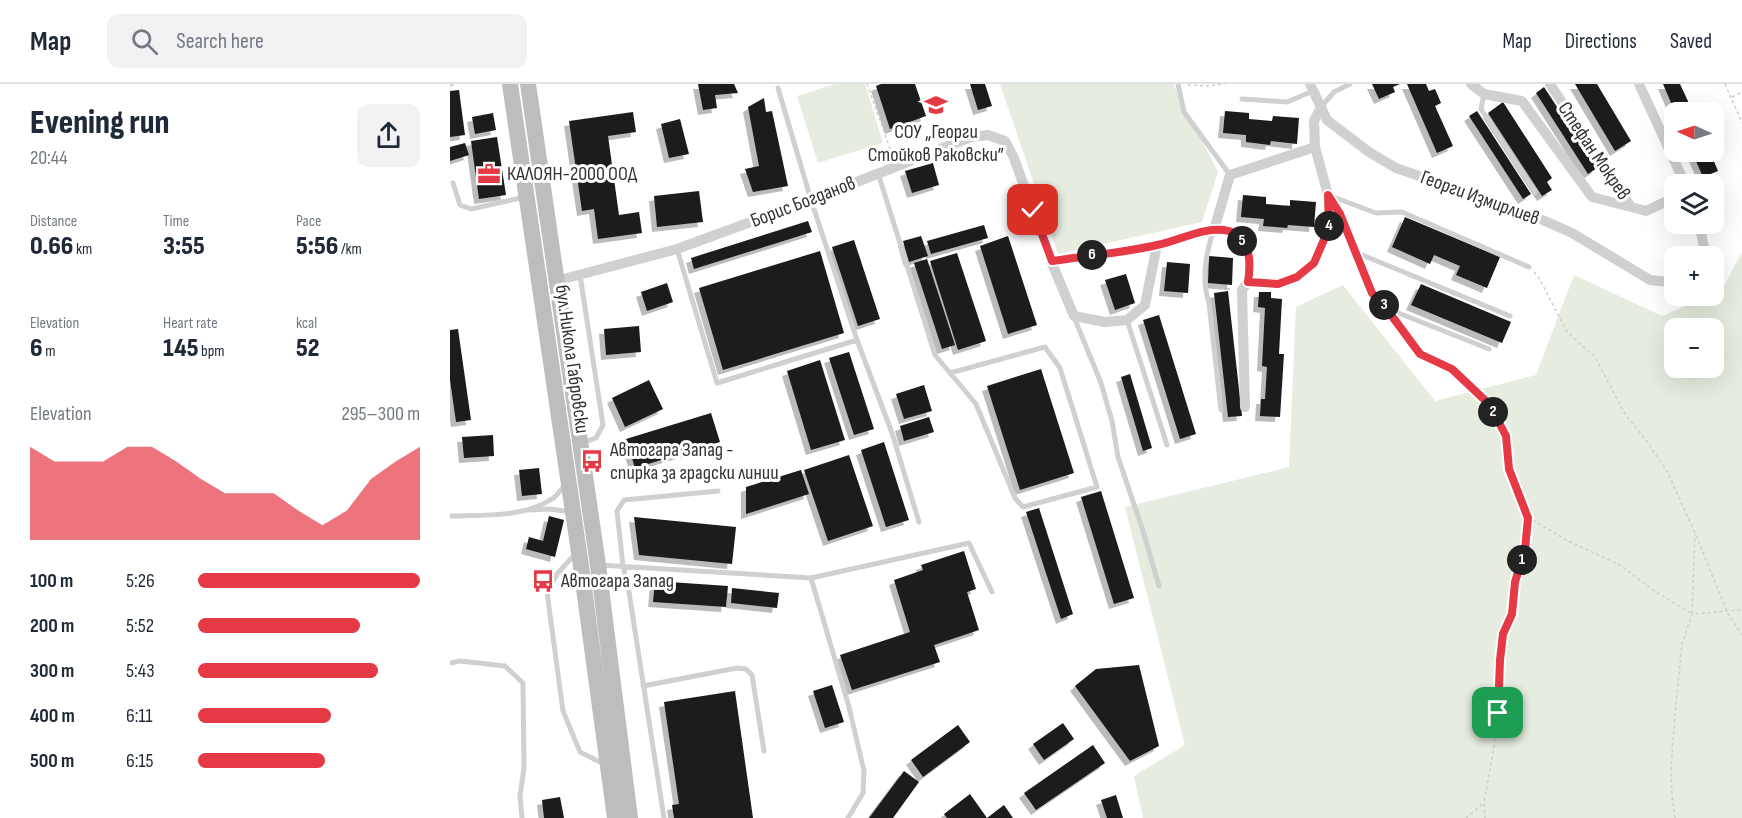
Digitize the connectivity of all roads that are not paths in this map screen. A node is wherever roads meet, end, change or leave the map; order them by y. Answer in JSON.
{"nodes":[{"id":1,"x":510,"y":84,"type":"edge"},
{"id":2,"x":528,"y":84,"type":"edge"},
{"id":3,"x":1178,"y":84,"type":"edge"},
{"id":4,"x":1333,"y":84,"type":"edge"},
{"id":5,"x":1350,"y":84,"type":"edge"},
{"id":6,"x":1471,"y":84,"type":"edge"},
{"id":7,"x":1550,"y":84,"type":"edge"},
{"id":8,"x":1639,"y":84,"type":"edge"},
{"id":9,"x":778,"y":88,"type":"dead end"},
{"id":10,"x":1311,"y":88,"type":"edge"},
{"id":11,"x":1334,"y":92,"type":"junction"},
{"id":12,"x":1484,"y":94,"type":"junction"},
{"id":13,"x":1242,"y":99,"type":"dead end"},
{"id":14,"x":1321,"y":107,"type":"junction"},
{"id":15,"x":1315,"y":147,"type":"junction"},
{"id":16,"x":878,"y":173,"type":"junction"},
{"id":17,"x":1680,"y":174,"type":"edge"},
{"id":18,"x":1230,"y":175,"type":"junction"},
{"id":19,"x":453,"y":183,"type":"dead end"},
{"id":20,"x":1535,"y":192,"type":"dead end"},
{"id":21,"x":1328,"y":195,"type":"junction"},
{"id":22,"x":526,"y":197,"type":"junction"},
{"id":23,"x":811,"y":200,"type":"junction"},
{"id":24,"x":1664,"y":202,"type":"edge"},
{"id":25,"x":1631,"y":207,"type":"junction"},
{"id":26,"x":1214,"y":230,"type":"junction"},
{"id":27,"x":1157,"y":245,"type":"junction"},
{"id":28,"x":677,"y":249,"type":"junction"},
{"id":29,"x":1355,"y":252,"type":"junction"},
{"id":30,"x":1052,"y":261,"type":"junction"},
{"id":31,"x":1529,"y":267,"type":"road end"},
{"id":32,"x":580,"y":275,"type":"junction"},
{"id":33,"x":556,"y":281,"type":"junction"},
{"id":34,"x":1664,"y":282,"type":"edge"},
{"id":35,"x":1074,"y":316,"type":"junction"},
{"id":36,"x":1510,"y":316,"type":"dead end"},
{"id":37,"x":1127,"y":320,"type":"junction"},
{"id":38,"x":857,"y":340,"type":"junction"},
{"id":39,"x":1489,"y":349,"type":"dead end"},
{"id":40,"x":950,"y":374,"type":"junction"},
{"id":41,"x":1245,"y":407,"type":"dead end"},
{"id":42,"x":1221,"y":410,"type":"dead end"},
{"id":43,"x":580,"y":443,"type":"junction"},
{"id":44,"x":1167,"y":445,"type":"dead end"},
{"id":45,"x":568,"y":482,"type":"junction"},
{"id":46,"x":718,"y":491,"type":"dead end"},
{"id":47,"x":524,"y":510,"type":"junction"},
{"id":48,"x":573,"y":512,"type":"junction"},
{"id":49,"x":450,"y":516,"type":"edge"},
{"id":50,"x":919,"y":522,"type":"dead end"},
{"id":51,"x":579,"y":549,"type":"junction"},
{"id":52,"x":598,"y":565,"type":"junction"},
{"id":53,"x":623,"y":566,"type":"junction"},
{"id":54,"x":811,"y":578,"type":"junction"},
{"id":55,"x":1159,"y":586,"type":"dead end"},
{"id":56,"x":992,"y":592,"type":"dead end"},
{"id":57,"x":450,"y":663,"type":"edge"},
{"id":58,"x":643,"y":686,"type":"junction"},
{"id":59,"x":764,"y":751,"type":"dead end"},
{"id":60,"x":610,"y":766,"type":"junction"},
{"id":61,"x":522,"y":818,"type":"edge"},
{"id":62,"x":615,"y":818,"type":"edge"},
{"id":63,"x":630,"y":818,"type":"edge"},
{"id":64,"x":664,"y":818,"type":"edge"},
{"id":65,"x":848,"y":818,"type":"edge"}],
"edges":[{"from":1,"to":22,"type":"street","name":"бул.Никола Габровски"},
{"from":2,"to":33,"type":"street","name":"бул.Никола Габровски"},
{"from":3,"to":18,"type":"lane"},
{"from":4,"to":11,"type":"lane"},
{"from":5,"to":11,"type":"lane"},
{"from":6,"to":12,"type":"street"},
{"from":7,"to":25,"type":"street","name":"Стефан Мокрев"},
{"from":8,"to":17,"type":"street"},
{"from":9,"to":23,"type":"lane"},
{"from":10,"to":13,"type":"lane"},
{"from":10,"to":14,"type":"street","name":"Георги Измирлиев"},
{"from":11,"to":14,"type":"lane"},
{"from":12,"to":20,"type":"lane"},
{"from":12,"to":25,"type":"street"},
{"from":14,"to":15,"type":"street"},
{"from":14,"to":34,"type":"street","name":"Георги Измирлиев"},
{"from":15,"to":18,"type":"street"},
{"from":15,"to":21,"type":"street"},
{"from":16,"to":23,"type":"street","name":"Борис Богданов"},
{"from":16,"to":30,"type":"street","name":"Борис Богданов"},
{"from":16,"to":40,"type":"lane"},
{"from":18,"to":26,"type":"street"},
{"from":19,"to":22,"type":"lane"},
{"from":21,"to":29,"type":"lane"},
{"from":21,"to":31,"type":"lane"},
{"from":21,"to":41,"type":"street"},
{"from":22,"to":45,"type":"street","name":"бул.Никола Габровски"},
{"from":23,"to":28,"type":"street","name":"Борис Богданов"},
{"from":23,"to":38,"type":"lane"},
{"from":24,"to":25,"type":"street","name":"Стефан Мокрев"},
{"from":26,"to":27,"type":"street"},
{"from":26,"to":42,"type":"lane"},
{"from":27,"to":30,"type":"lane"},
{"from":27,"to":37,"type":"street"},
{"from":28,"to":32,"type":"street","name":"Борис Богданов"},
{"from":28,"to":38,"type":"lane"},
{"from":29,"to":36,"type":"lane"},
{"from":29,"to":39,"type":"lane"},
{"from":30,"to":35,"type":"street","name":"Борис Богданов"},
{"from":32,"to":33,"type":"street","name":"Борис Богданов"},
{"from":32,"to":43,"type":"lane"},
{"from":33,"to":43,"type":"street","name":"бул.Никола Габровски"},
{"from":35,"to":37,"type":"street"},
{"from":35,"to":55,"type":"lane"},
{"from":37,"to":44,"type":"lane"},
{"from":38,"to":50,"type":"lane"},
{"from":40,"to":40,"type":"lane"},
{"from":43,"to":52,"type":"street","name":"бул.Никола Габровски"},
{"from":45,"to":47,"type":"lane"},
{"from":45,"to":48,"type":"street","name":"бул.Никола Габровски"},
{"from":46,"to":53,"type":"lane"},
{"from":47,"to":48,"type":"lane"},
{"from":47,"to":49,"type":"lane"},
{"from":48,"to":51,"type":"street","name":"бул.Никола Габровски"},
{"from":51,"to":60,"type":"street","name":"бул.Никола Габровски"},
{"from":51,"to":60,"type":"lane"},
{"from":52,"to":53,"type":"lane"},
{"from":52,"to":63,"type":"street","name":"бул.Никола Габровски"},
{"from":53,"to":54,"type":"lane"},
{"from":53,"to":58,"type":"lane"},
{"from":54,"to":56,"type":"lane"},
{"from":54,"to":65,"type":"lane"},
{"from":57,"to":61,"type":"lane"},
{"from":58,"to":59,"type":"lane"},
{"from":58,"to":64,"type":"lane"},
{"from":60,"to":62,"type":"street","name":"бул.Никола Габровски"}]}
